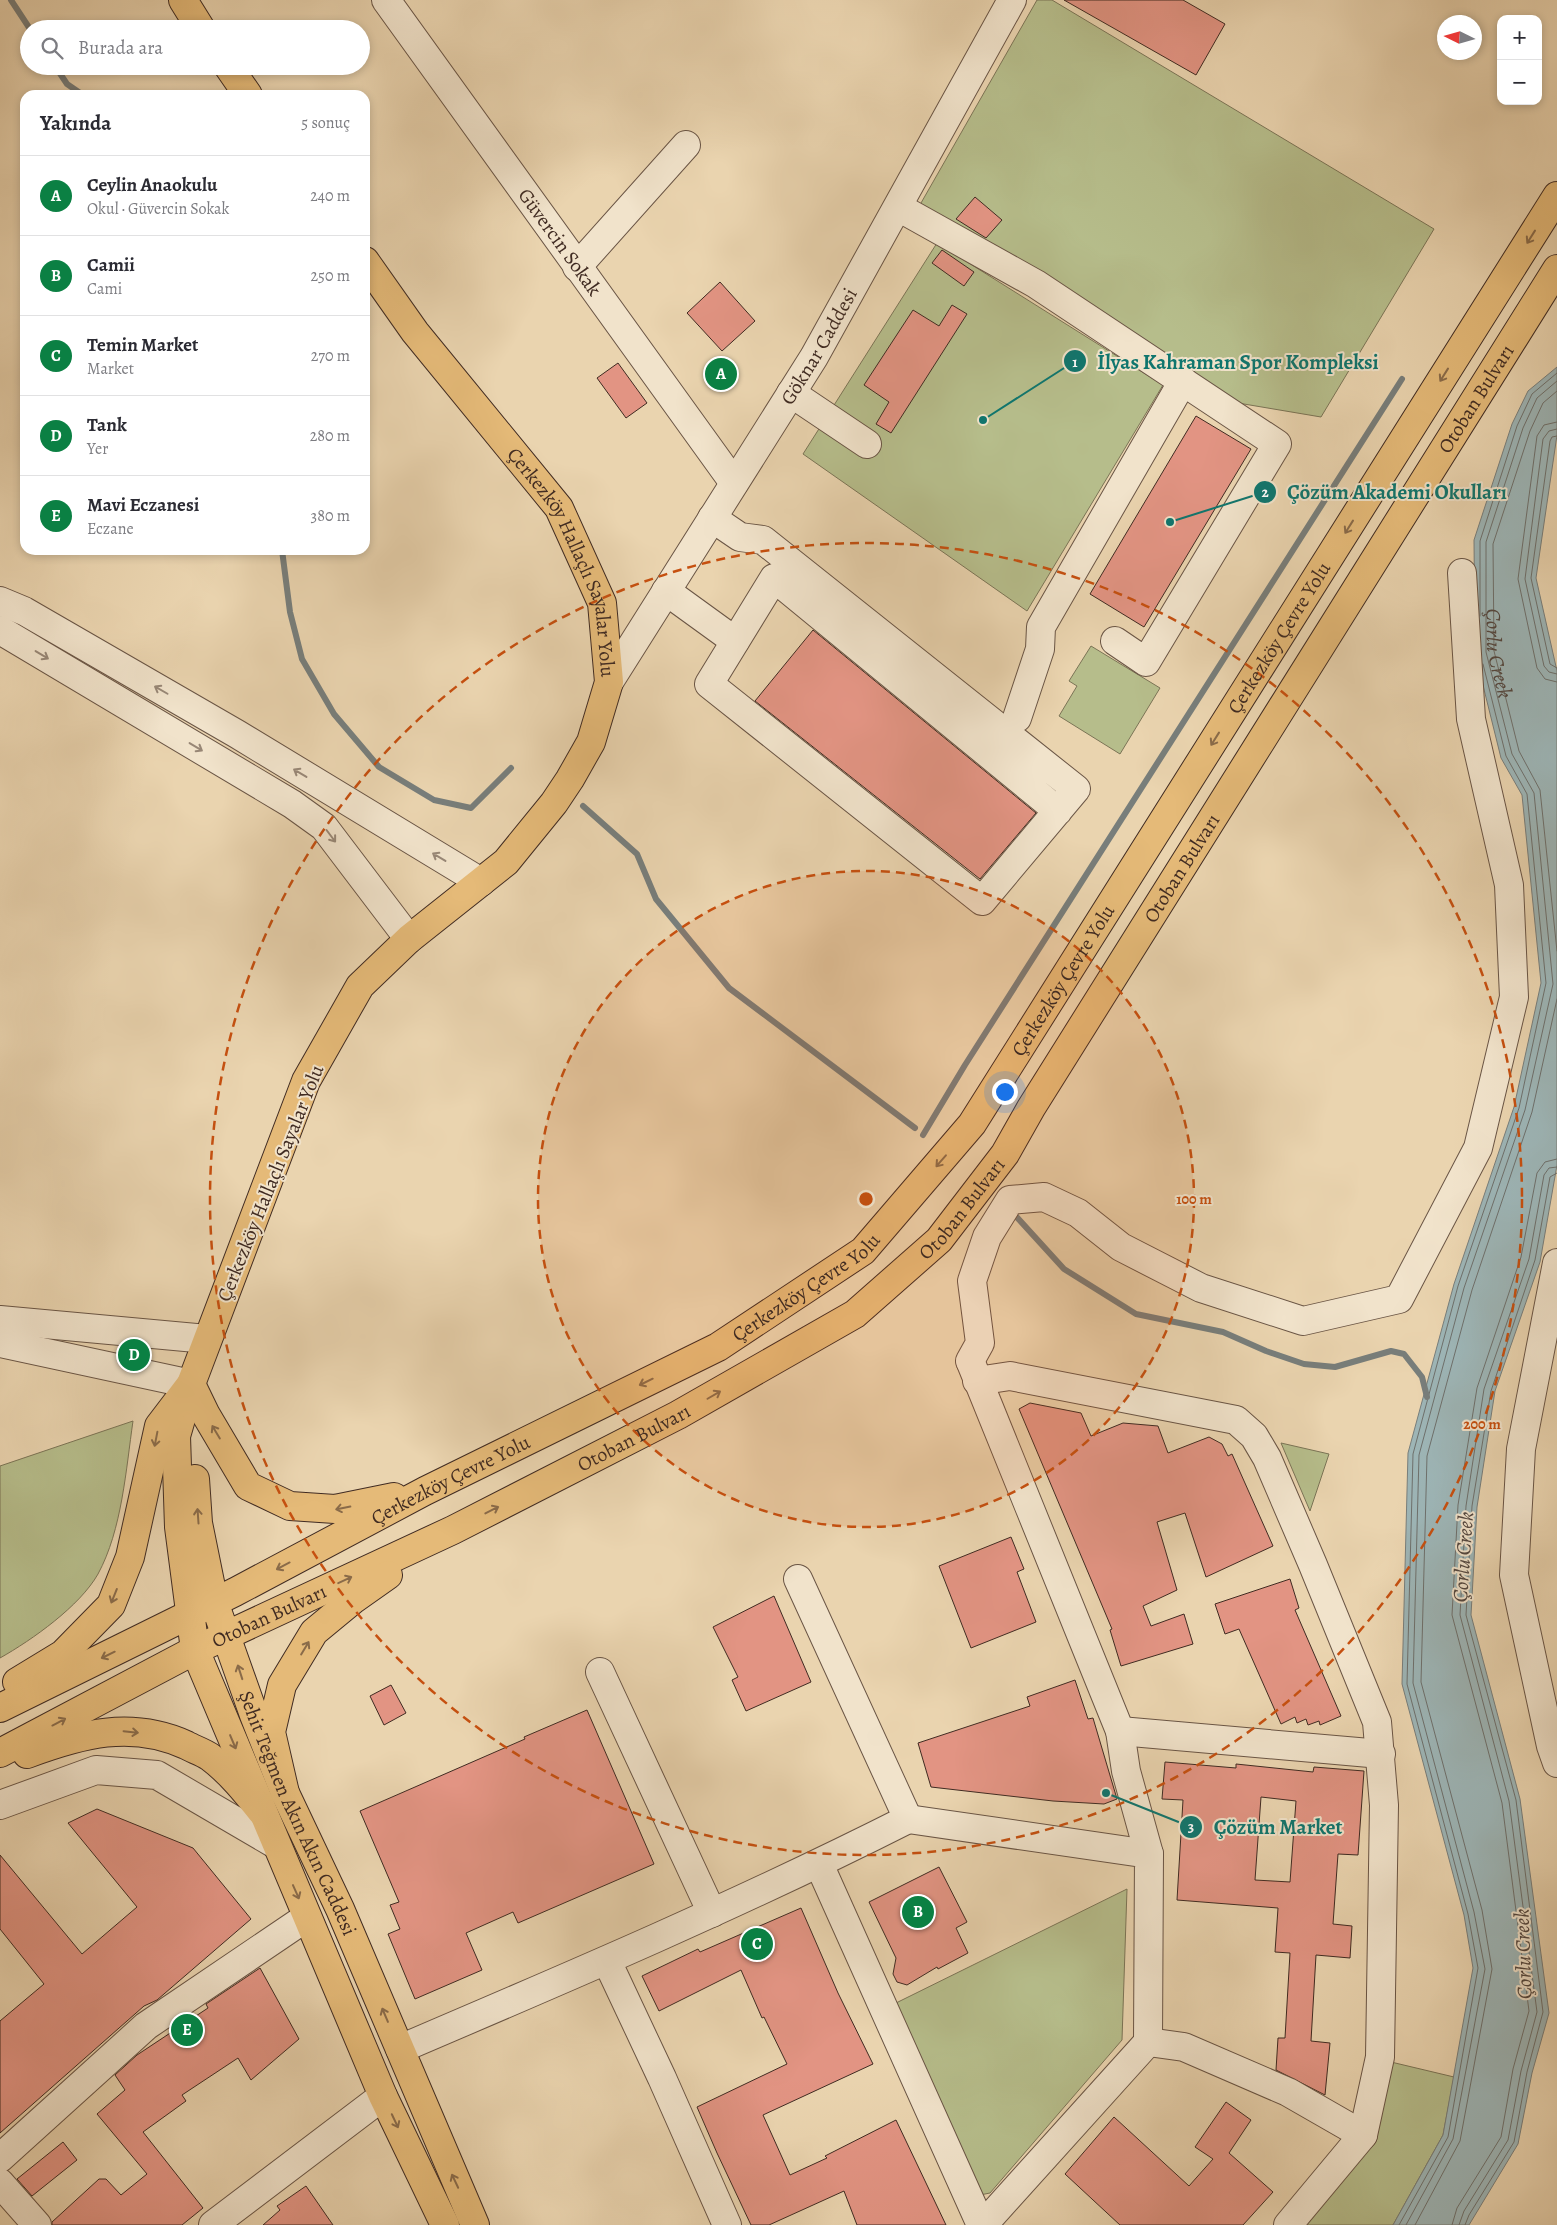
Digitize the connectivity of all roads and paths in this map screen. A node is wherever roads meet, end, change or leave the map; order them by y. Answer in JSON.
{"nodes":[{"id":1,"x":184,"y":0,"type":"edge"},
{"id":2,"x":386,"y":0,"type":"edge"},
{"id":3,"x":1012,"y":0,"type":"edge"},
{"id":4,"x":196,"y":20,"type":"edge"},
{"id":5,"x":234,"y":75,"type":"edge"},
{"id":6,"x":245,"y":90,"type":"edge"},
{"id":7,"x":686,"y":145,"type":"dead end"},
{"id":8,"x":1557,"y":196,"type":"edge"},
{"id":9,"x":898,"y":207,"type":"junction"},
{"id":10,"x":576,"y":267,"type":"junction"},
{"id":11,"x":370,"y":268,"type":"edge"},
{"id":12,"x":1557,"y":269,"type":"edge"},
{"id":13,"x":1183,"y":381,"type":"junction"},
{"id":14,"x":792,"y":393,"type":"junction"},
{"id":15,"x":868,"y":444,"type":"dead end"},
{"id":16,"x":734,"y":483,"type":"junction"},
{"id":17,"x":712,"y":518,"type":"junction"},
{"id":18,"x":1462,"y":573,"type":"dead end"},
{"id":19,"x":666,"y":591,"type":"junction"},
{"id":20,"x":0,"y":601,"type":"edge"},
{"id":21,"x":0,"y":630,"type":"edge"},
{"id":22,"x":735,"y":641,"type":"junction"},
{"id":23,"x":1115,"y":641,"type":"dead end"},
{"id":24,"x":609,"y":682,"type":"junction"},
{"id":25,"x":1017,"y":718,"type":"dead end"},
{"id":26,"x":1058,"y":811,"type":"junction"},
{"id":27,"x":481,"y":882,"type":"junction"},
{"id":28,"x":409,"y":939,"type":"junction"},
{"id":29,"x":1557,"y":1263,"type":"edge"},
{"id":30,"x":0,"y":1320,"type":"edge"},
{"id":31,"x":207,"y":1339,"type":"junction"},
{"id":32,"x":0,"y":1342,"type":"edge"},
{"id":33,"x":971,"y":1364,"type":"junction"},
{"id":34,"x":191,"y":1384,"type":"junction"},
{"id":35,"x":425,"y":1491,"type":"junction"},
{"id":36,"x":453,"y":1530,"type":"junction"},
{"id":37,"x":798,"y":1579,"type":"dead end"},
{"id":38,"x":214,"y":1602,"type":"junction"},
{"id":39,"x":190,"y":1614,"type":"junction"},
{"id":40,"x":226,"y":1636,"type":"junction"},
{"id":41,"x":195,"y":1650,"type":"junction"},
{"id":42,"x":600,"y":1672,"type":"dead end"},
{"id":43,"x":0,"y":1692,"type":"edge"},
{"id":44,"x":0,"y":1708,"type":"edge"},
{"id":45,"x":1120,"y":1731,"type":"junction"},
{"id":46,"x":0,"y":1753,"type":"edge"},
{"id":47,"x":1381,"y":1754,"type":"junction"},
{"id":48,"x":1557,"y":1763,"type":"edge"},
{"id":49,"x":0,"y":1764,"type":"edge"},
{"id":50,"x":285,"y":1792,"type":"junction"},
{"id":51,"x":0,"y":1805,"type":"edge"},
{"id":52,"x":262,"y":1812,"type":"junction"},
{"id":53,"x":908,"y":1819,"type":"junction"},
{"id":54,"x":275,"y":1844,"type":"junction"},
{"id":55,"x":1148,"y":1854,"type":"junction"},
{"id":56,"x":819,"y":1864,"type":"junction"},
{"id":57,"x":712,"y":1913,"type":"junction"},
{"id":58,"x":307,"y":1917,"type":"junction"},
{"id":59,"x":607,"y":1961,"type":"junction"},
{"id":60,"x":1148,"y":2042,"type":"junction"},
{"id":61,"x":400,"y":2050,"type":"junction"},
{"id":62,"x":383,"y":2096,"type":"junction"},
{"id":63,"x":1363,"y":2135,"type":"junction"},
{"id":64,"x":0,"y":2158,"type":"edge"},
{"id":65,"x":0,"y":2183,"type":"edge"},
{"id":66,"x":36,"y":2225,"type":"edge"},
{"id":67,"x":213,"y":2225,"type":"edge"},
{"id":68,"x":444,"y":2225,"type":"edge"},
{"id":69,"x":475,"y":2225,"type":"edge"},
{"id":70,"x":726,"y":2225,"type":"edge"},
{"id":71,"x":982,"y":2225,"type":"edge"},
{"id":72,"x":1288,"y":2225,"type":"edge"}],
"edges":[{"from":1,"to":4,"type":"main road"},
{"from":2,"to":10,"type":"street","name":"Güvercin Sokak"},
{"from":3,"to":9,"type":"street","name":"Göknar Caddesi"},
{"from":5,"to":6,"type":"main road"},
{"from":7,"to":10,"type":"street"},
{"from":8,"to":35,"type":"main road","name":"Çerkezköy Çevre Yolu","one_way":true},
{"from":9,"to":13,"type":"street"},
{"from":9,"to":14,"type":"street","name":"Göknar Caddesi"},
{"from":10,"to":16,"type":"street","name":"Güvercin Sokak"},
{"from":11,"to":24,"type":"main road","name":"Çerkezköy Hallaçlı Sayalar Yolu"},
{"from":36,"to":12,"type":"main road","name":"Otoban Bulvarı","one_way":true},
{"from":13,"to":23,"type":"street"},
{"from":13,"to":25,"type":"street"},
{"from":14,"to":15,"type":"street"},
{"from":14,"to":16,"type":"street","name":"Göknar Caddesi"},
{"from":16,"to":17,"type":"street","name":"Göknar Caddesi"},
{"from":17,"to":19,"type":"street","name":"Göknar Caddesi"},
{"from":17,"to":26,"type":"street"},
{"from":18,"to":33,"type":"street"},
{"from":19,"to":22,"type":"street"},
{"from":19,"to":24,"type":"street","name":"Göknar Caddesi"},
{"from":27,"to":20,"type":"street","one_way":true},
{"from":21,"to":28,"type":"street","one_way":true},
{"from":22,"to":26,"type":"street"},
{"from":22,"to":26,"type":"street"},
{"from":24,"to":27,"type":"main road","name":"Çerkezköy Hallaçlı Sayalar Yolu"},
{"from":27,"to":28,"type":"main road","name":"Çerkezköy Hallaçlı Sayalar Yolu"},
{"from":28,"to":31,"type":"main road","name":"Çerkezköy Hallaçlı Sayalar Yolu"},
{"from":29,"to":48,"type":"street"},
{"from":30,"to":31,"type":"street"},
{"from":31,"to":34,"type":"main road","name":"Çerkezköy Hallaçlı Sayalar Yolu"},
{"from":32,"to":34,"type":"street"},
{"from":33,"to":45,"type":"street"},
{"from":33,"to":47,"type":"street"},
{"from":35,"to":34,"type":"main road","one_way":true},
{"from":38,"to":34,"type":"main road","name":"Şehit Teğmen Akın Akın Caddesi","one_way":true},
{"from":34,"to":39,"type":"main road","name":"Şehit Teğmen Akın Akın Caddesi"},
{"from":34,"to":43,"type":"main road","one_way":true},
{"from":35,"to":38,"type":"main road","name":"Çerkezköy Çevre Yolu","one_way":true},
{"from":40,"to":36,"type":"main road","name":"Otoban Bulvarı","one_way":true},
{"from":50,"to":36,"type":"main road","one_way":true},
{"from":37,"to":53,"type":"street"},
{"from":38,"to":39,"type":"main road","name":"Otoban Bulvarı"},
{"from":38,"to":40,"type":"main road","name":"Şehit Teğmen Akın Akın Caddesi"},
{"from":39,"to":41,"type":"main road","name":"Şehit Teğmen Akın Akın Caddesi"},
{"from":39,"to":44,"type":"main road","name":"Otoban Bulvarı","one_way":true},
{"from":40,"to":41,"type":"main road","name":"Otoban Bulvarı"},
{"from":50,"to":40,"type":"main road","name":"Şehit Teğmen Akın Akın Caddesi","one_way":true},
{"from":46,"to":41,"type":"main road","name":"Otoban Bulvarı","one_way":true},
{"from":41,"to":52,"type":"main road","name":"Şehit Teğmen Akın Akın Caddesi","one_way":true},
{"from":42,"to":57,"type":"street"},
{"from":45,"to":47,"type":"street"},
{"from":45,"to":55,"type":"street"},
{"from":47,"to":63,"type":"street"},
{"from":49,"to":52,"type":"main road","one_way":true},
{"from":61,"to":50,"type":"main road","name":"Şehit Teğmen Akın Akın Caddesi","one_way":true},
{"from":51,"to":54,"type":"street"},
{"from":52,"to":54,"type":"main road","name":"Şehit Teğmen Akın Akın Caddesi"},
{"from":53,"to":55,"type":"street"},
{"from":53,"to":56,"type":"street"},
{"from":54,"to":58,"type":"main road","name":"Şehit Teğmen Akın Akın Caddesi","one_way":true},
{"from":55,"to":60,"type":"street"},
{"from":56,"to":57,"type":"street"},
{"from":56,"to":71,"type":"street"},
{"from":57,"to":59,"type":"street"},
{"from":58,"to":62,"type":"main road","name":"Şehit Teğmen Akın Akın Caddesi"},
{"from":58,"to":64,"type":"street"},
{"from":59,"to":61,"type":"street"},
{"from":59,"to":70,"type":"street"},
{"from":60,"to":63,"type":"street"},
{"from":60,"to":71,"type":"street"},
{"from":69,"to":61,"type":"main road","name":"Şehit Teğmen Akın Akın Caddesi","one_way":true},
{"from":62,"to":67,"type":"street"},
{"from":62,"to":68,"type":"main road","name":"Şehit Teğmen Akın Akın Caddesi","one_way":true},
{"from":63,"to":72,"type":"street"},
{"from":65,"to":66,"type":"street"}]}
